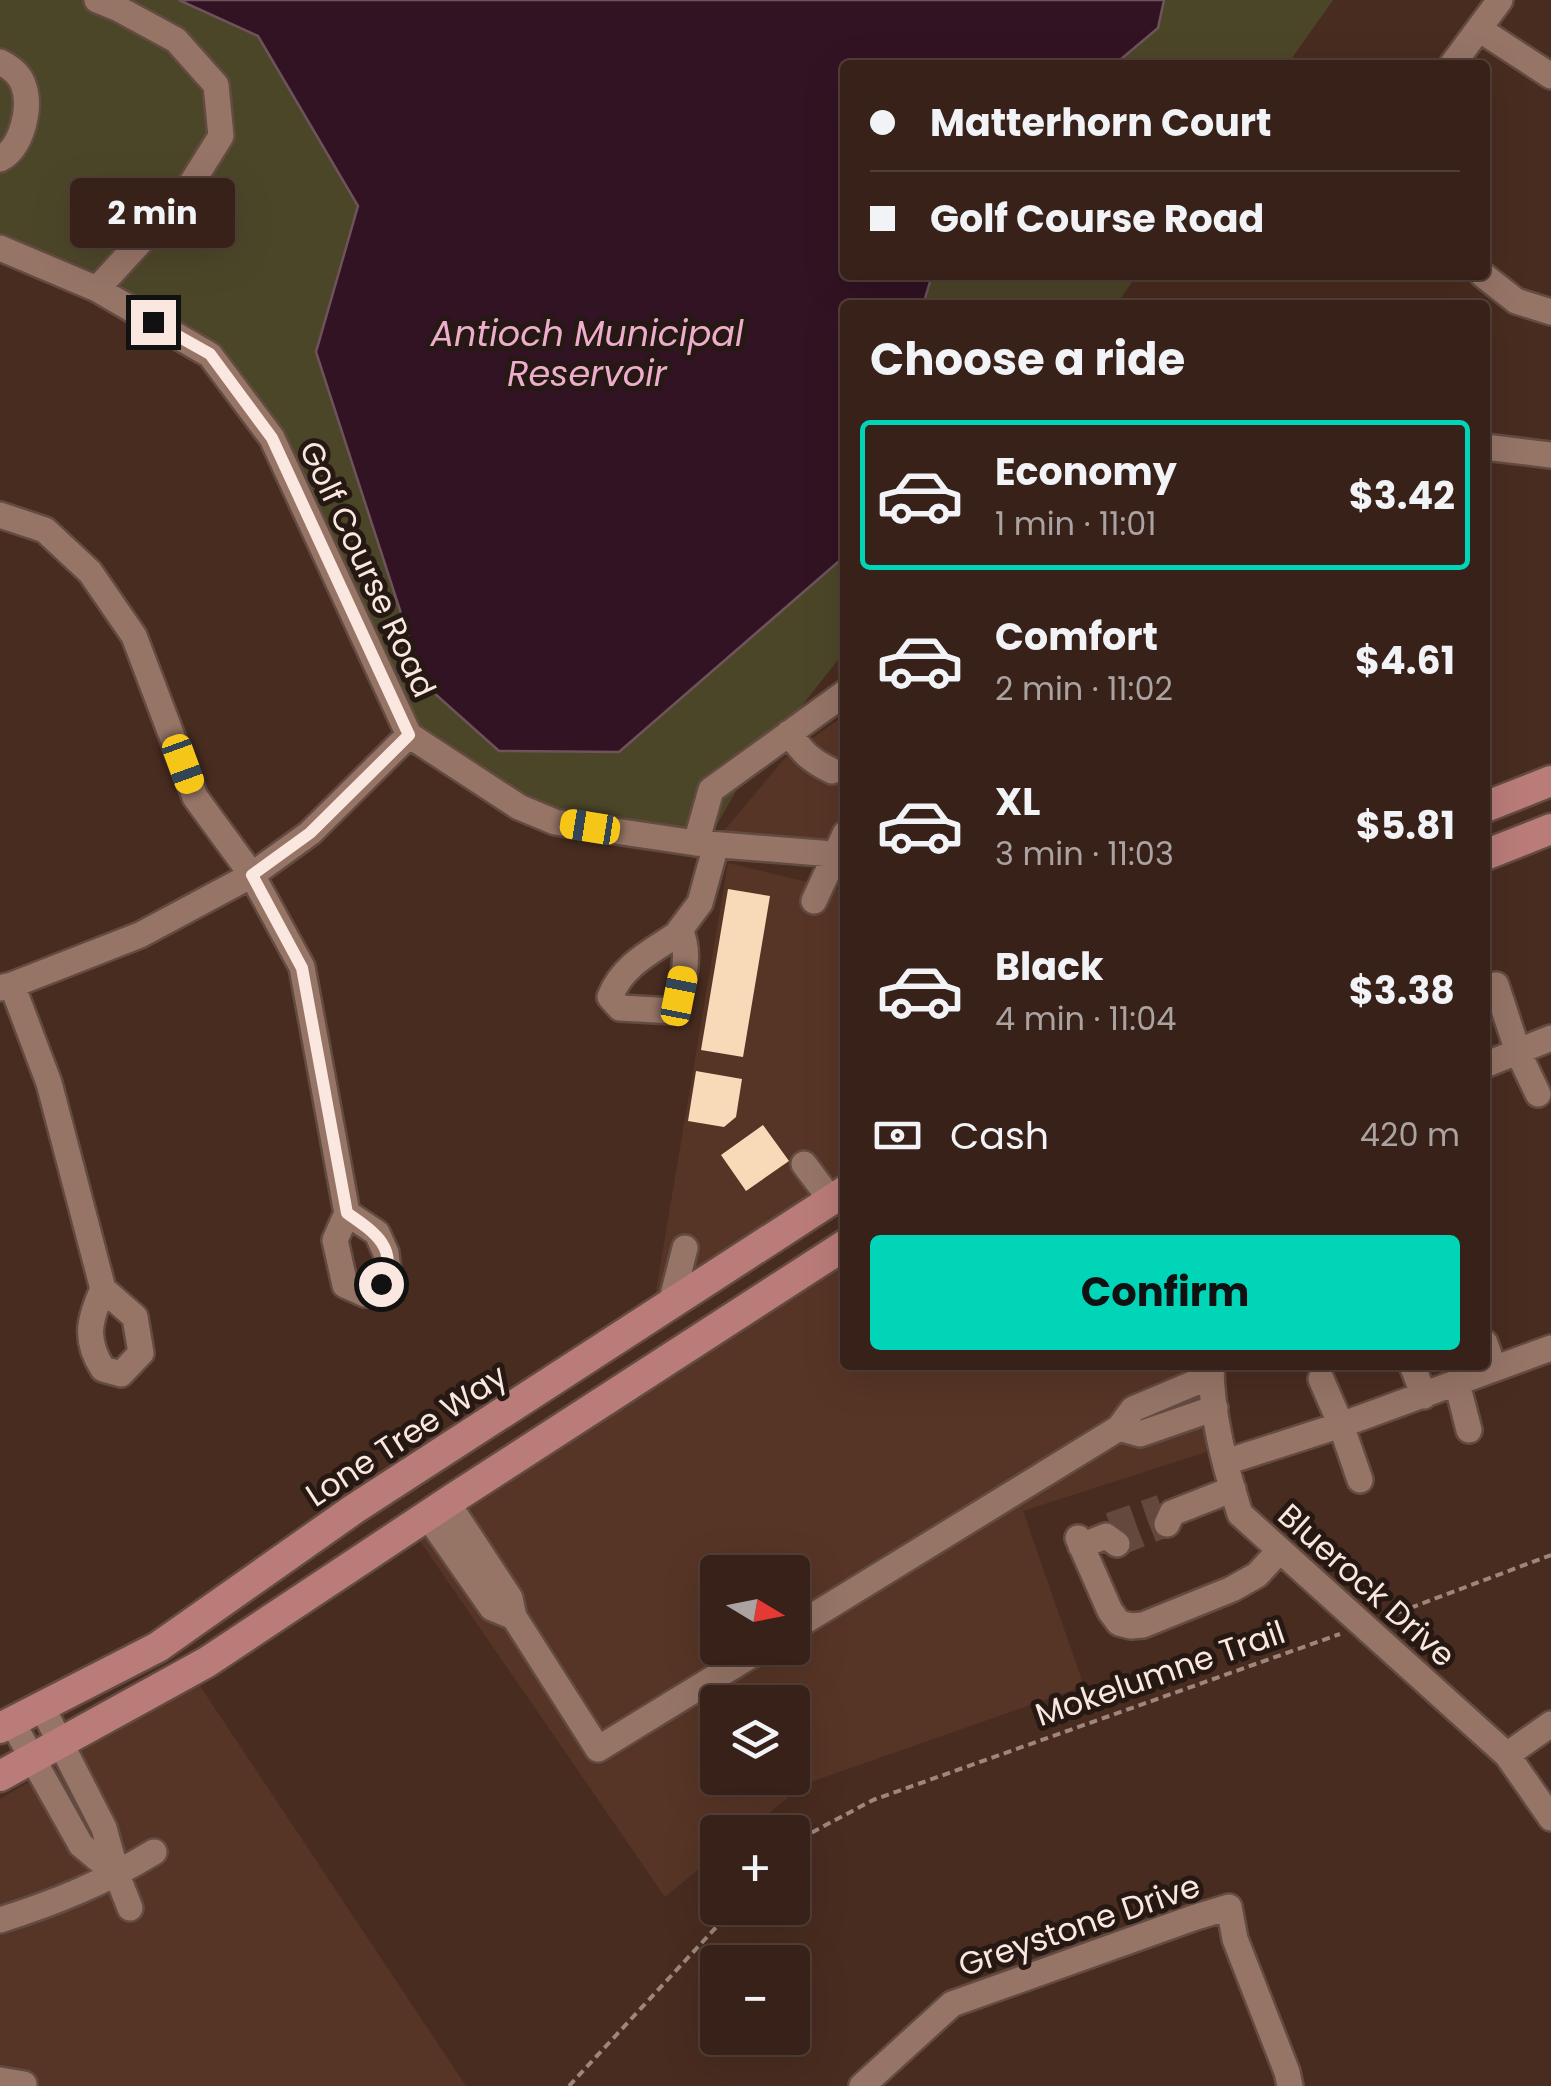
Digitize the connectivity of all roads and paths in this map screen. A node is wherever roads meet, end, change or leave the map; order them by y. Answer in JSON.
{"nodes":[{"id":1,"x":97,"y":0,"type":"edge"},
{"id":2,"x":1500,"y":0,"type":"edge"},
{"id":3,"x":1479,"y":28,"type":"junction"},
{"id":4,"x":1456,"y":60,"type":"edge"},
{"id":5,"x":0,"y":62,"type":"edge"},
{"id":6,"x":1551,"y":76,"type":"edge"},
{"id":7,"x":0,"y":159,"type":"edge"},
{"id":8,"x":0,"y":248,"type":"edge"},
{"id":9,"x":1489,"y":280,"type":"edge"},
{"id":10,"x":97,"y":289,"type":"junction"},
{"id":11,"x":1551,"y":312,"type":"edge"},
{"id":12,"x":1490,"y":447,"type":"edge"},
{"id":13,"x":1551,"y":455,"type":"edge"},
{"id":14,"x":0,"y":515,"type":"edge"},
{"id":15,"x":840,"y":696,"type":"edge"},
{"id":16,"x":789,"y":732,"type":"junction"},
{"id":17,"x":409,"y":735,"type":"junction"},
{"id":18,"x":840,"y":770,"type":"edge"},
{"id":19,"x":1551,"y":782,"type":"edge"},
{"id":20,"x":1490,"y":806,"type":"edge"},
{"id":21,"x":1551,"y":829,"type":"edge"},
{"id":22,"x":706,"y":844,"type":"junction"},
{"id":23,"x":840,"y":852,"type":"edge"},
{"id":24,"x":1490,"y":853,"type":"edge"},
{"id":25,"x":840,"y":856,"type":"edge"},
{"id":26,"x":252,"y":875,"type":"junction"},
{"id":27,"x":814,"y":901,"type":"dead end"},
{"id":28,"x":680,"y":930,"type":"dead end"},
{"id":29,"x":1496,"y":985,"type":"dead end"},
{"id":30,"x":6,"y":986,"type":"edge"},
{"id":31,"x":1551,"y":1038,"type":"edge"},
{"id":32,"x":1518,"y":1052,"type":"junction"},
{"id":33,"x":1490,"y":1063,"type":"edge"},
{"id":34,"x":1538,"y":1094,"type":"dead end"},
{"id":35,"x":804,"y":1164,"type":"dead end"},
{"id":36,"x":838,"y":1195,"type":"edge"},
{"id":37,"x":347,"y":1213,"type":"dead end"},
{"id":38,"x":684,"y":1248,"type":"dead end"},
{"id":39,"x":840,"y":1248,"type":"edge"},
{"id":40,"x":103,"y":1289,"type":"dead end"},
{"id":41,"x":672,"y":1303,"type":"junction"},
{"id":42,"x":1551,"y":1348,"type":"edge"},
{"id":43,"x":1490,"y":1358,"type":"edge"},
{"id":44,"x":1414,"y":1370,"type":"edge"},
{"id":45,"x":1494,"y":1370,"type":"junction"},
{"id":46,"x":1211,"y":1371,"type":"edge"},
{"id":47,"x":1321,"y":1380,"type":"dead end"},
{"id":48,"x":1457,"y":1383,"type":"junction"},
{"id":49,"x":1424,"y":1396,"type":"junction"},
{"id":50,"x":1215,"y":1408,"type":"junction"},
{"id":51,"x":1341,"y":1425,"type":"junction"},
{"id":52,"x":1119,"y":1428,"type":"junction"},
{"id":53,"x":1469,"y":1430,"type":"dead end"},
{"id":54,"x":1226,"y":1462,"type":"junction"},
{"id":55,"x":1360,"y":1480,"type":"dead end"},
{"id":56,"x":1232,"y":1489,"type":"junction"},
{"id":57,"x":437,"y":1509,"type":"junction"},
{"id":58,"x":1167,"y":1515,"type":"tunnel mouth"},
{"id":59,"x":1111,"y":1535,"type":"tunnel mouth"},
{"id":60,"x":1280,"y":1550,"type":"junction"},
{"id":61,"x":1551,"y":1555,"type":"edge"},
{"id":62,"x":810,"y":1618,"type":"edge"},
{"id":63,"x":1362,"y":1626,"type":"junction"},
{"id":64,"x":735,"y":1665,"type":"edge"},
{"id":65,"x":42,"y":1706,"type":"junction"},
{"id":66,"x":1551,"y":1724,"type":"edge"},
{"id":67,"x":6,"y":1725,"type":"edge"},
{"id":68,"x":60,"y":1743,"type":"junction"},
{"id":69,"x":1506,"y":1754,"type":"junction"},
{"id":70,"x":32,"y":1758,"type":"junction"},
{"id":71,"x":0,"y":1776,"type":"edge"},
{"id":72,"x":1551,"y":1818,"type":"edge"},
{"id":73,"x":810,"y":1833,"type":"edge"},
{"id":74,"x":154,"y":1852,"type":"dead end"},
{"id":75,"x":116,"y":1875,"type":"junction"},
{"id":76,"x":130,"y":1908,"type":"dead end"},
{"id":77,"x":0,"y":1920,"type":"edge"},
{"id":78,"x":718,"y":1925,"type":"edge"},
{"id":79,"x":569,"y":2086,"type":"edge"},
{"id":80,"x":862,"y":2086,"type":"edge"},
{"id":81,"x":1290,"y":2086,"type":"edge"}],
"edges":[{"from":1,"to":10,"type":"street"},
{"from":2,"to":3,"type":"street"},
{"from":3,"to":4,"type":"street"},
{"from":3,"to":6,"type":"street"},
{"from":5,"to":7,"type":"street"},
{"from":8,"to":10,"type":"street","name":"Golf Course Road"},
{"from":9,"to":11,"type":"street"},
{"from":10,"to":17,"type":"street","name":"Golf Course Road"},
{"from":12,"to":13,"type":"street"},
{"from":14,"to":26,"type":"street"},
{"from":15,"to":16,"type":"street"},
{"from":16,"to":18,"type":"street"},
{"from":16,"to":22,"type":"street"},
{"from":17,"to":22,"type":"street","name":"Golf Course Road"},
{"from":17,"to":26,"type":"street"},
{"from":19,"to":20,"type":"main road"},
{"from":21,"to":24,"type":"main road"},
{"from":22,"to":23,"type":"street","name":"Golf Course Road"},
{"from":22,"to":28,"type":"street"},
{"from":25,"to":27,"type":"street"},
{"from":26,"to":30,"type":"street"},
{"from":26,"to":37,"type":"street"},
{"from":29,"to":32,"type":"street"},
{"from":30,"to":40,"type":"street"},
{"from":31,"to":32,"type":"street"},
{"from":32,"to":33,"type":"street"},
{"from":32,"to":34,"type":"street"},
{"from":35,"to":36,"type":"street"},
{"from":36,"to":41,"type":"main road","name":"Lone Tree Way"},
{"from":38,"to":41,"type":"street"},
{"from":39,"to":57,"type":"main road"},
{"from":41,"to":65,"type":"main road","name":"Lone Tree Way"},
{"from":42,"to":45,"type":"street"},
{"from":43,"to":45,"type":"street"},
{"from":44,"to":49,"type":"street"},
{"from":45,"to":48,"type":"street"},
{"from":46,"to":50,"type":"street","name":"Bluerock Drive"},
{"from":46,"to":52,"type":"street"},
{"from":47,"to":51,"type":"street"},
{"from":48,"to":49,"type":"street"},
{"from":48,"to":53,"type":"street"},
{"from":49,"to":51,"type":"street"},
{"from":50,"to":52,"type":"street"},
{"from":50,"to":54,"type":"street","name":"Bluerock Drive"},
{"from":51,"to":54,"type":"street"},
{"from":51,"to":55,"type":"street"},
{"from":52,"to":62,"type":"street"},
{"from":54,"to":56,"type":"street","name":"Bluerock Drive"},
{"from":56,"to":58,"type":"street"},
{"from":56,"to":60,"type":"street","name":"Bluerock Drive"},
{"from":57,"to":64,"type":"street"},
{"from":57,"to":68,"type":"main road"},
{"from":59,"to":60,"type":"street"},
{"from":60,"to":63,"type":"street","name":"Bluerock Drive"},
{"from":61,"to":63,"type":"path","name":"Mokelumne Trail"},
{"from":63,"to":69,"type":"street","name":"Bluerock Drive"},
{"from":63,"to":73,"type":"path","name":"Mokelumne Trail"},
{"from":65,"to":67,"type":"main road","name":"Lone Tree Way"},
{"from":65,"to":68,"type":"street"},
{"from":66,"to":69,"type":"street"},
{"from":67,"to":70,"type":"street"},
{"from":68,"to":70,"type":"main road"},
{"from":68,"to":75,"type":"street"},
{"from":69,"to":72,"type":"street","name":"Bluerock Drive"},
{"from":70,"to":71,"type":"main road"},
{"from":70,"to":75,"type":"street"},
{"from":74,"to":75,"type":"street"},
{"from":75,"to":76,"type":"street"},
{"from":75,"to":77,"type":"street"},
{"from":78,"to":79,"type":"path"},
{"from":80,"to":81,"type":"street","name":"Greystone Drive"}]}
